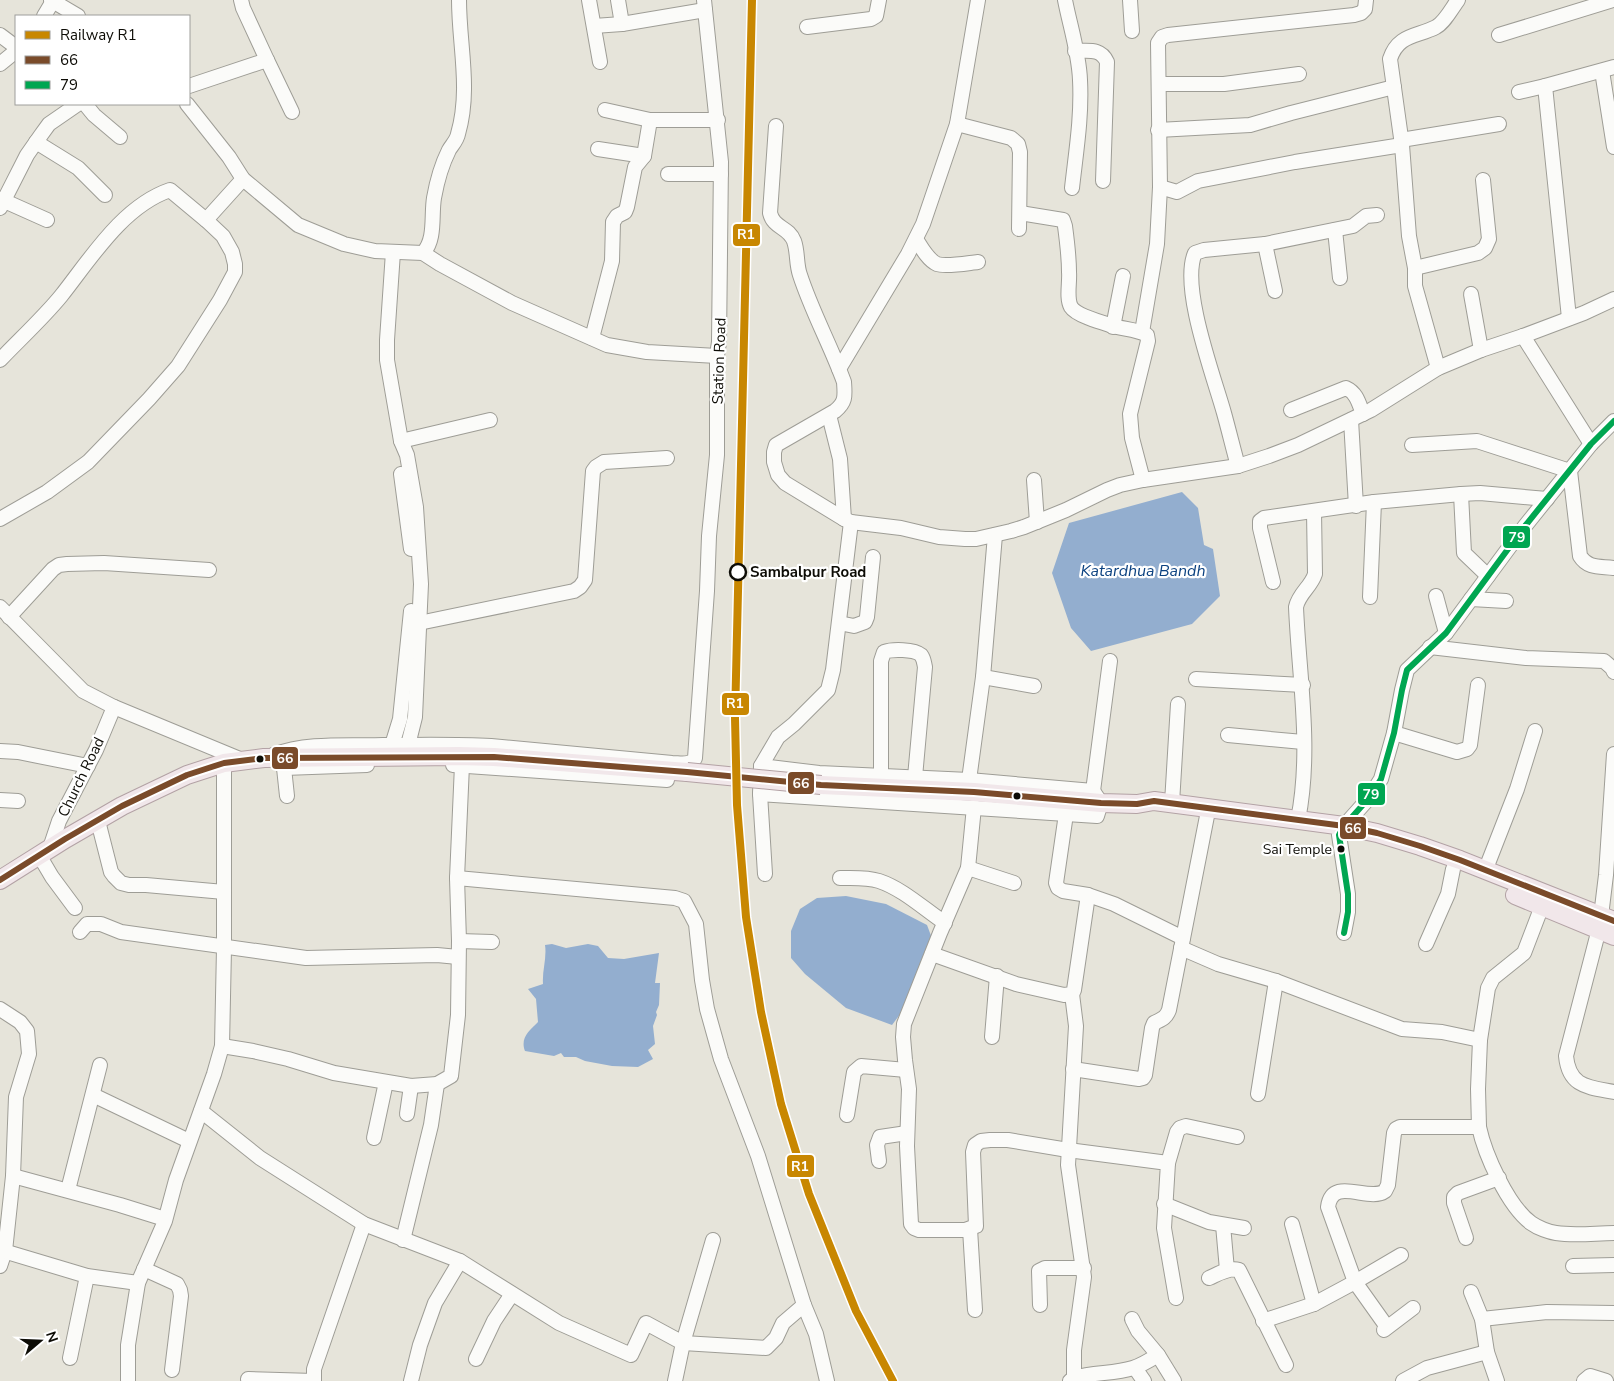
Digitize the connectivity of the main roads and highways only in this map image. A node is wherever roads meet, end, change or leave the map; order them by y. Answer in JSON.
{"nodes":[{"id":1,"x":1137,"y":804,"type":"junction"},
{"id":2,"x":1342,"y":830,"type":"junction"},
{"id":3,"x":0,"y":880,"type":"edge"},
{"id":4,"x":1607,"y":926,"type":"edge"}],
"edges":[{"from":1,"to":2,"type":"main road"},
{"from":1,"to":2,"type":"main road"},
{"from":1,"to":3,"type":"main road","bridge":true},
{"from":2,"to":4,"type":"main road"},
{"from":2,"to":4,"type":"main road"}]}
